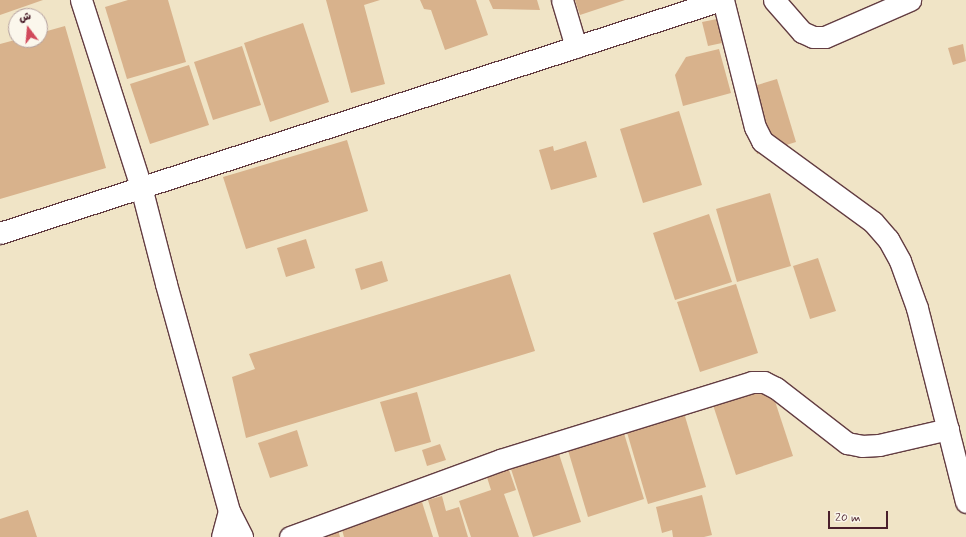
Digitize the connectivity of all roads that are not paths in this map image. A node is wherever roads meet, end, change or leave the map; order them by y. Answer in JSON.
{"nodes":[{"id":1,"x":81,"y":0,"type":"edge"},
{"id":2,"x":562,"y":0,"type":"edge"},
{"id":3,"x":722,"y":0,"type":"edge"},
{"id":4,"x":774,"y":0,"type":"edge"},
{"id":5,"x":910,"y":0,"type":"edge"},
{"id":6,"x":576,"y":47,"type":"junction"},
{"id":7,"x":141,"y":188,"type":"junction"},
{"id":8,"x":0,"y":233,"type":"edge"},
{"id":9,"x":948,"y":430,"type":"junction"},
{"id":10,"x":966,"y":502,"type":"edge"},
{"id":11,"x":229,"y":511,"type":"junction"},
{"id":12,"x":222,"y":537,"type":"edge"},
{"id":13,"x":242,"y":537,"type":"edge"},
{"id":14,"x":290,"y":537,"type":"edge"}],
"edges":[{"from":1,"to":7,"type":"street"},
{"from":2,"to":6,"type":"street"},
{"from":3,"to":6,"type":"street"},
{"from":3,"to":9,"type":"street"},
{"from":4,"to":5,"type":"street"},
{"from":6,"to":7,"type":"street"},
{"from":7,"to":8,"type":"street"},
{"from":7,"to":11,"type":"street"},
{"from":9,"to":10,"type":"street"},
{"from":9,"to":14,"type":"street"},
{"from":11,"to":12,"type":"street"},
{"from":11,"to":13,"type":"street"}]}
